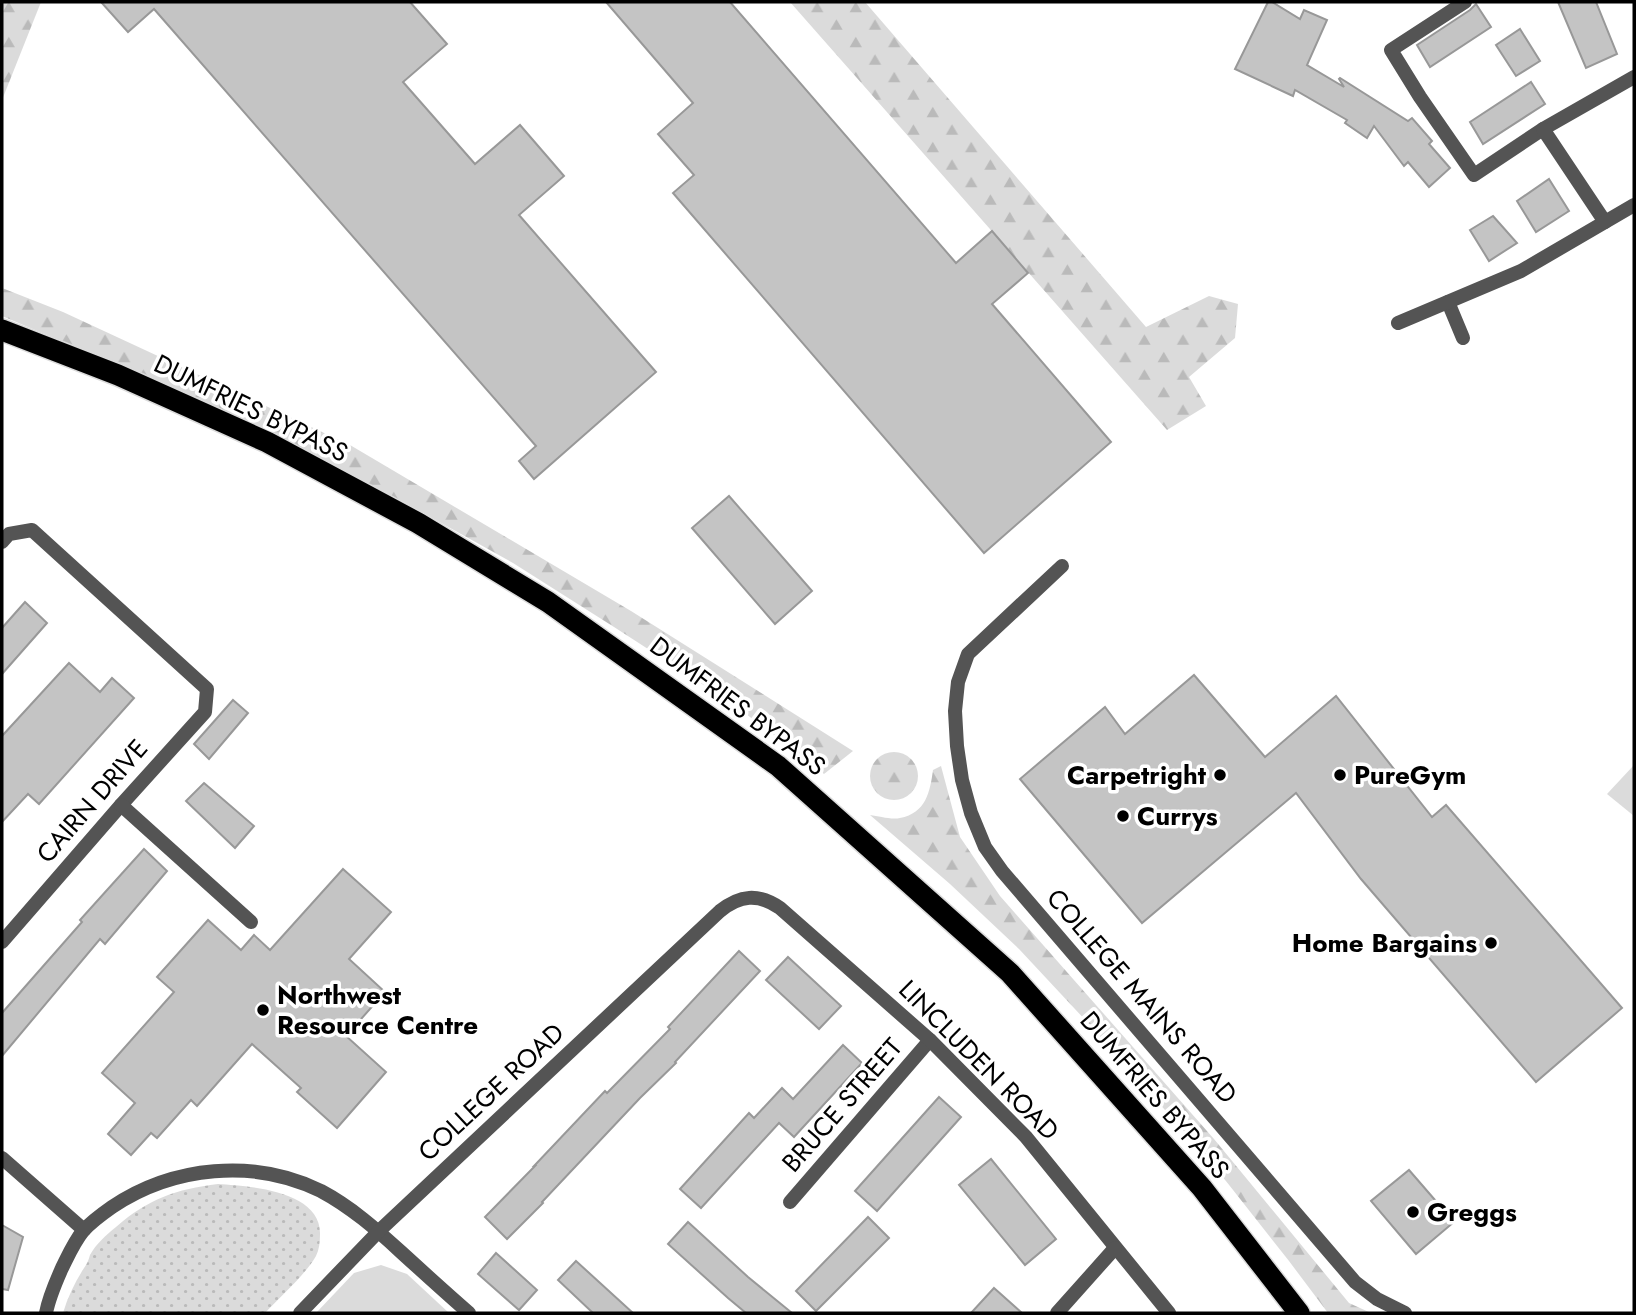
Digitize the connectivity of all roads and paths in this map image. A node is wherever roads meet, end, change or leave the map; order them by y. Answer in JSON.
{"nodes":[{"id":1,"x":1465,"y":2,"type":"edge"},
{"id":2,"x":1634,"y":77,"type":"edge"},
{"id":3,"x":1542,"y":129,"type":"junction"},
{"id":4,"x":1634,"y":205,"type":"edge"},
{"id":5,"x":1605,"y":222,"type":"junction"},
{"id":6,"x":1448,"y":302,"type":"junction"},
{"id":7,"x":1398,"y":323,"type":"dead end"},
{"id":8,"x":2,"y":330,"type":"edge"},
{"id":9,"x":1463,"y":338,"type":"dead end"},
{"id":10,"x":2,"y":542,"type":"edge"},
{"id":11,"x":1062,"y":566,"type":"dead end"},
{"id":12,"x":121,"y":805,"type":"junction"},
{"id":13,"x":720,"y":911,"type":"joint"},
{"id":14,"x":251,"y":922,"type":"dead end"},
{"id":15,"x":2,"y":942,"type":"edge"},
{"id":16,"x":930,"y":1040,"type":"junction"},
{"id":17,"x":2,"y":1158,"type":"edge"},
{"id":18,"x":790,"y":1202,"type":"dead end"},
{"id":19,"x":84,"y":1230,"type":"junction"},
{"id":20,"x":379,"y":1231,"type":"junction"},
{"id":21,"x":1115,"y":1248,"type":"junction"},
{"id":22,"x":46,"y":1313,"type":"edge"},
{"id":23,"x":300,"y":1313,"type":"edge"},
{"id":24,"x":469,"y":1313,"type":"edge"},
{"id":25,"x":1058,"y":1313,"type":"edge"},
{"id":26,"x":1169,"y":1313,"type":"edge"},
{"id":27,"x":1299,"y":1313,"type":"edge"},
{"id":28,"x":1405,"y":1313,"type":"edge"}],
"edges":[{"from":1,"to":3,"type":"street"},
{"from":2,"to":3,"type":"street"},
{"from":3,"to":5,"type":"street"},
{"from":4,"to":5,"type":"street"},
{"from":5,"to":6,"type":"street"},
{"from":6,"to":7,"type":"street"},
{"from":6,"to":9,"type":"street"},
{"from":8,"to":27,"type":"highway","name":"DUMFRIES BYPASS"},
{"from":10,"to":12,"type":"street","name":"CAIRN DRIVE"},
{"from":11,"to":28,"type":"street","name":"COLLEGE MAINS ROAD"},
{"from":12,"to":14,"type":"street"},
{"from":12,"to":15,"type":"street","name":"CAIRN DRIVE"},
{"from":13,"to":16,"type":"street","name":"LINCLUDEN ROAD"},
{"from":13,"to":20,"type":"street","name":"COLLEGE ROAD"},
{"from":16,"to":18,"type":"street","name":"BRUCE STREET"},
{"from":16,"to":21,"type":"street","name":"LINCLUDEN ROAD"},
{"from":17,"to":19,"type":"street"},
{"from":19,"to":20,"type":"street"},
{"from":19,"to":22,"type":"street"},
{"from":20,"to":23,"type":"street","name":"COLLEGE ROAD"},
{"from":20,"to":24,"type":"street"},
{"from":21,"to":25,"type":"street"},
{"from":21,"to":26,"type":"street","name":"LINCLUDEN ROAD"}]}
